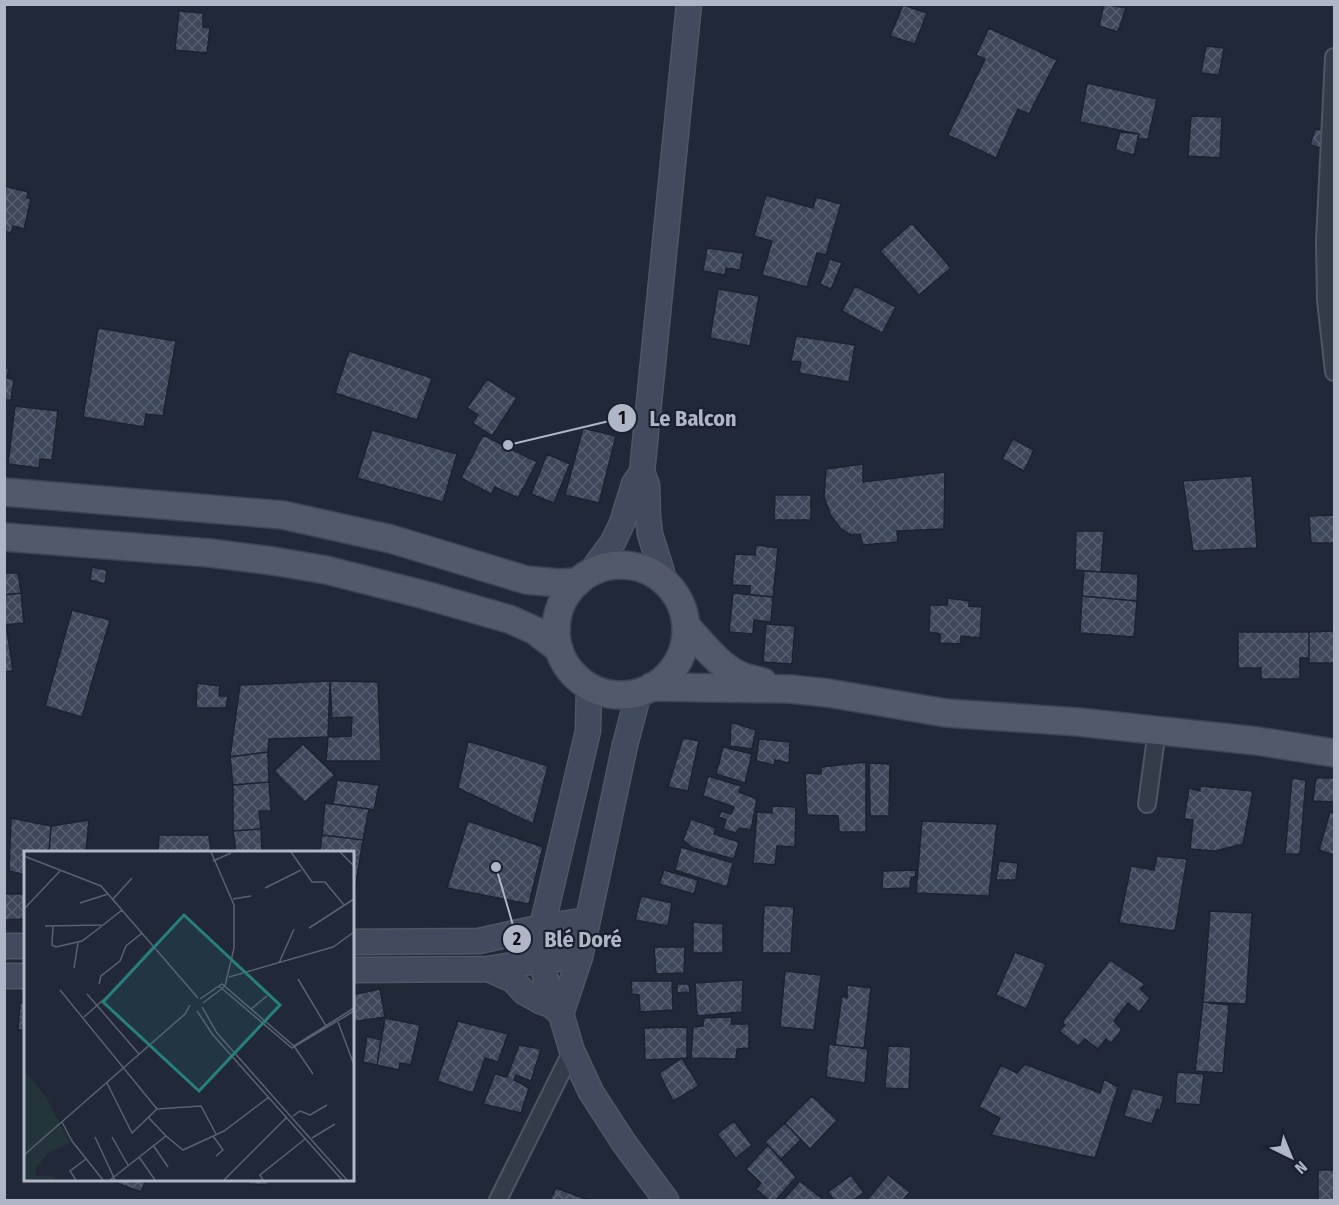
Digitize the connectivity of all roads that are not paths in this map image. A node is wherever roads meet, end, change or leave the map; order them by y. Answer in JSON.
{"nodes":[{"id":1,"x":689,"y":4,"type":"edge"},
{"id":2,"x":1335,"y":57,"type":"edge"},
{"id":3,"x":1335,"y":372,"type":"edge"},
{"id":4,"x":642,"y":472,"type":"junction"},
{"id":5,"x":4,"y":492,"type":"edge"},
{"id":6,"x":4,"y":537,"type":"edge"},
{"id":7,"x":585,"y":577,"type":"junction"},
{"id":8,"x":665,"y":582,"type":"junction"},
{"id":9,"x":686,"y":626,"type":"junction"},
{"id":10,"x":559,"y":649,"type":"junction"},
{"id":11,"x":589,"y":686,"type":"junction"},
{"id":12,"x":790,"y":689,"type":"junction"},
{"id":13,"x":645,"y":690,"type":"junction"},
{"id":14,"x":1157,"y":730,"type":"junction"},
{"id":15,"x":1335,"y":753,"type":"edge"},
{"id":16,"x":1147,"y":804,"type":"dead end"},
{"id":17,"x":588,"y":920,"type":"junction"},
{"id":18,"x":542,"y":927,"type":"junction"},
{"id":19,"x":354,"y":942,"type":"edge"},
{"id":20,"x":4,"y":946,"type":"edge"},
{"id":21,"x":24,"y":946,"type":"edge"},
{"id":22,"x":580,"y":957,"type":"junction"},
{"id":23,"x":542,"y":960,"type":"junction"},
{"id":24,"x":488,"y":969,"type":"junction"},
{"id":25,"x":354,"y":970,"type":"edge"},
{"id":26,"x":4,"y":976,"type":"edge"},
{"id":27,"x":24,"y":976,"type":"edge"},
{"id":28,"x":556,"y":1009,"type":"junction"},
{"id":29,"x":572,"y":1051,"type":"junction"},
{"id":30,"x":498,"y":1200,"type":"edge"},
{"id":31,"x":666,"y":1200,"type":"edge"}],
"edges":[{"from":1,"to":4,"type":"main road"},
{"from":2,"to":3,"type":"street"},
{"from":4,"to":7,"type":"main road"},
{"from":4,"to":8,"type":"main road"},
{"from":5,"to":7,"type":"main road"},
{"from":6,"to":10,"type":"main road"},
{"from":7,"to":8,"type":"main road"},
{"from":7,"to":10,"type":"main road"},
{"from":8,"to":9,"type":"main road"},
{"from":9,"to":12,"type":"main road"},
{"from":9,"to":13,"type":"main road"},
{"from":10,"to":11,"type":"main road"},
{"from":11,"to":13,"type":"main road"},
{"from":11,"to":18,"type":"main road"},
{"from":12,"to":13,"type":"main road"},
{"from":12,"to":14,"type":"main road"},
{"from":13,"to":17,"type":"main road"},
{"from":14,"to":15,"type":"main road"},
{"from":14,"to":16,"type":"street"},
{"from":17,"to":18,"type":"main road"},
{"from":17,"to":22,"type":"main road"},
{"from":18,"to":19,"type":"main road"},
{"from":18,"to":23,"type":"main road"},
{"from":20,"to":21,"type":"main road"},
{"from":22,"to":23,"type":"main road"},
{"from":22,"to":28,"type":"main road"},
{"from":23,"to":24,"type":"main road"},
{"from":23,"to":28,"type":"main road"},
{"from":24,"to":25,"type":"main road"},
{"from":24,"to":28,"type":"main road"},
{"from":26,"to":27,"type":"main road"},
{"from":28,"to":29,"type":"main road"},
{"from":29,"to":30,"type":"street"},
{"from":29,"to":31,"type":"main road"}]}
